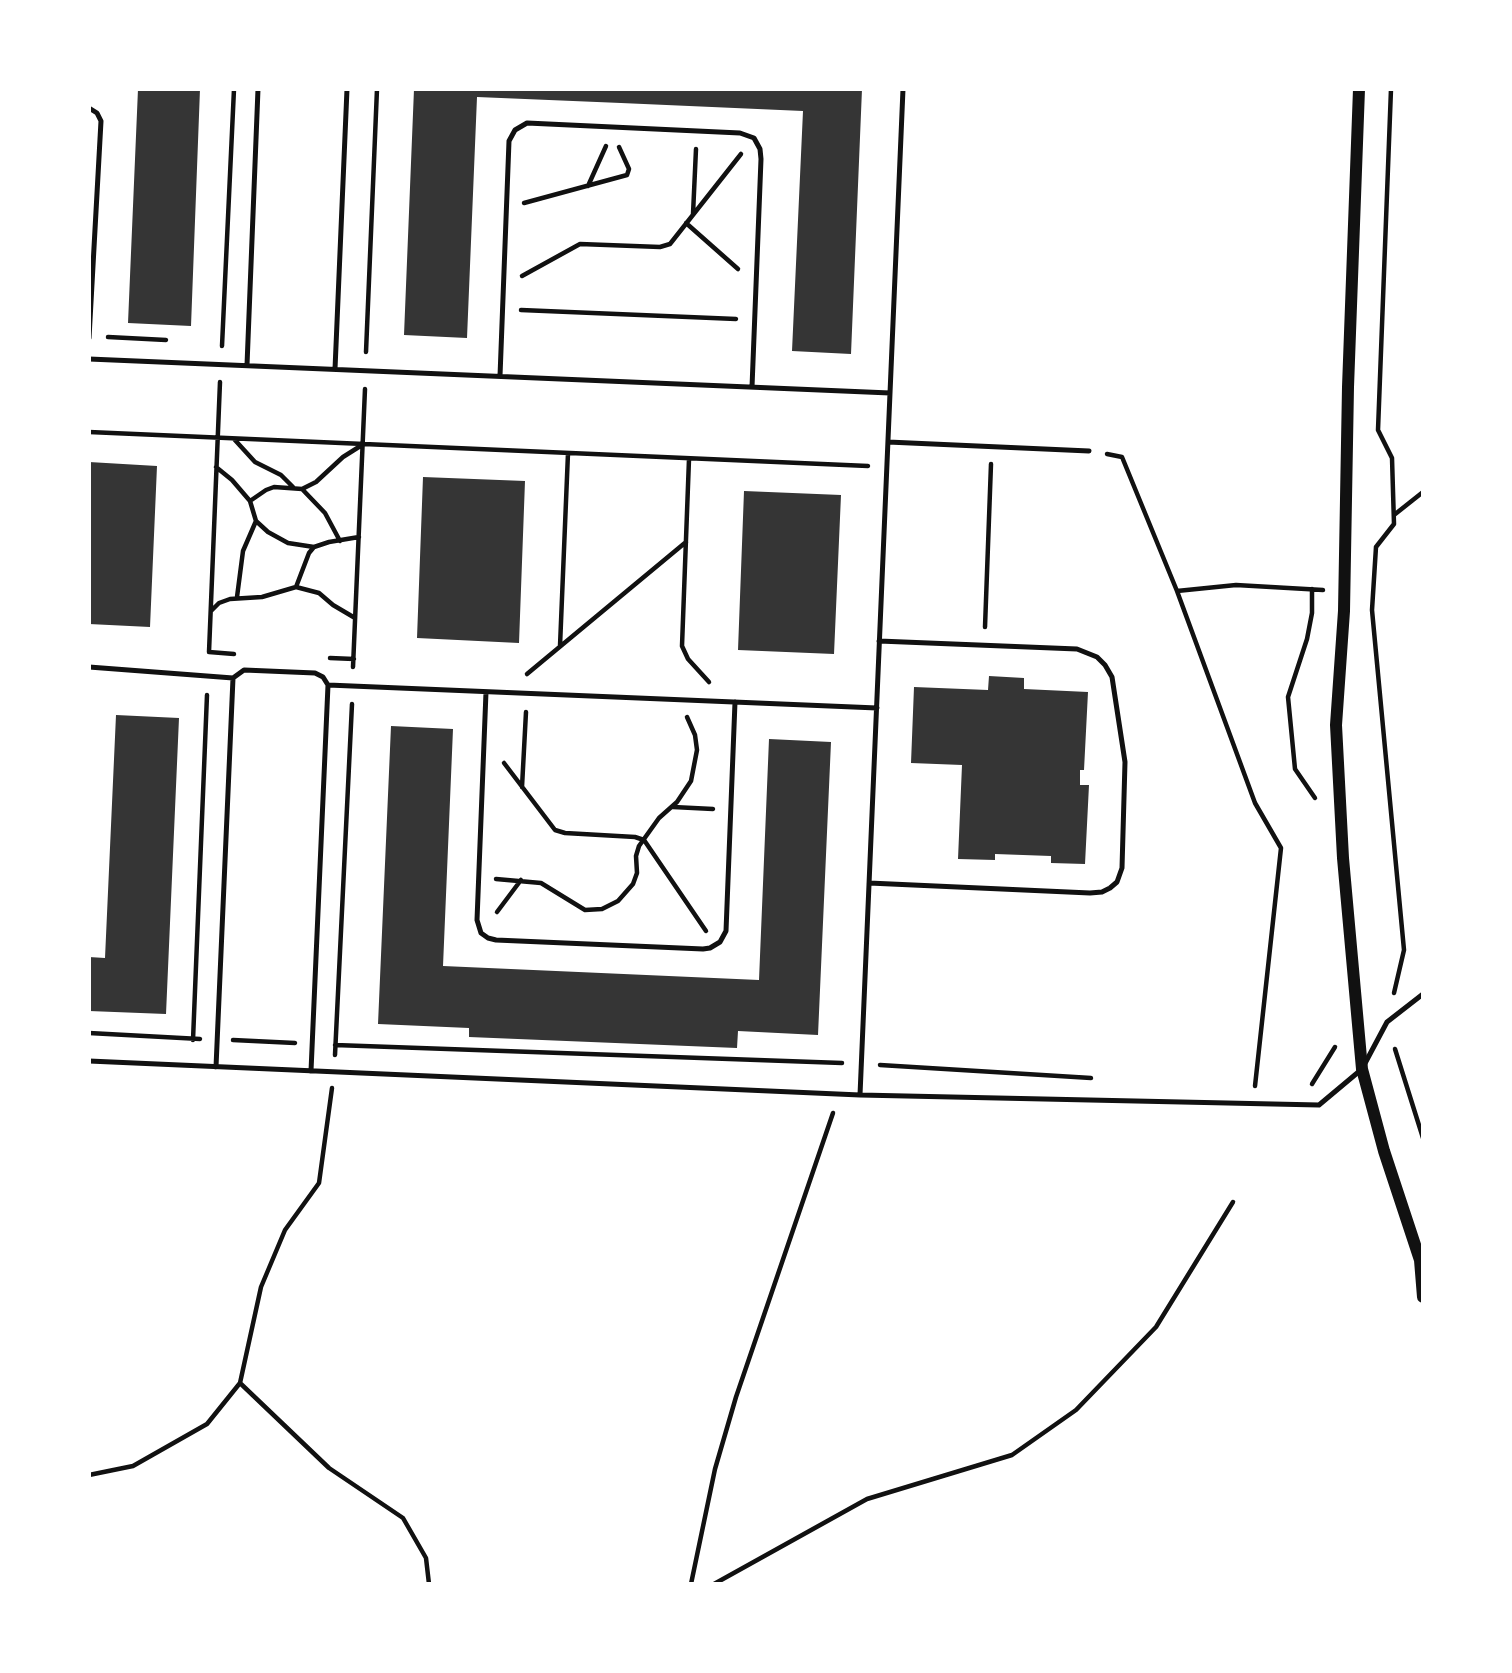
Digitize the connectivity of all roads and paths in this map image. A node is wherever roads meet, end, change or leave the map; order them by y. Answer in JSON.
{"nodes":[{"id":1,"x":234,"y":89,"type":"edge"},
{"id":2,"x":258,"y":89,"type":"edge"},
{"id":3,"x":347,"y":89,"type":"edge"},
{"id":4,"x":377,"y":89,"type":"edge"},
{"id":5,"x":903,"y":89,"type":"edge"},
{"id":6,"x":1359,"y":89,"type":"edge"},
{"id":7,"x":1391,"y":89,"type":"edge"},
{"id":8,"x":89,"y":108,"type":"edge"},
{"id":9,"x":611,"y":130,"type":"junction"},
{"id":10,"x":697,"y":131,"type":"junction"},
{"id":11,"x":754,"y":138,"type":"junction"},
{"id":12,"x":588,"y":186,"type":"junction"},
{"id":13,"x":507,"y":208,"type":"junction"},
{"id":14,"x":694,"y":214,"type":"junction"},
{"id":15,"x":686,"y":223,"type":"junction"},
{"id":16,"x":756,"y":285,"type":"junction"},
{"id":17,"x":503,"y":288,"type":"junction"},
{"id":18,"x":502,"y":309,"type":"junction"},
{"id":19,"x":754,"y":319,"type":"junction"},
{"id":20,"x":89,"y":338,"type":"edge"},
{"id":21,"x":89,"y":359,"type":"edge"},
{"id":22,"x":221,"y":364,"type":"junction"},
{"id":23,"x":247,"y":365,"type":"junction"},
{"id":24,"x":335,"y":369,"type":"junction"},
{"id":25,"x":366,"y":371,"type":"junction"},
{"id":26,"x":499,"y":376,"type":"junction"},
{"id":27,"x":752,"y":387,"type":"junction"},
{"id":28,"x":890,"y":393,"type":"junction"},
{"id":29,"x":89,"y":432,"type":"edge"},
{"id":30,"x":218,"y":438,"type":"junction"},
{"id":31,"x":233,"y":439,"type":"junction"},
{"id":32,"x":888,"y":442,"type":"junction"},
{"id":33,"x":363,"y":444,"type":"junction"},
{"id":34,"x":1089,"y":451,"type":"joint"},
{"id":35,"x":568,"y":453,"type":"junction"},
{"id":36,"x":872,"y":454,"type":"dead end"},
{"id":37,"x":689,"y":459,"type":"junction"},
{"id":38,"x":216,"y":467,"type":"junction"},
{"id":39,"x":991,"y":476,"type":"dead end"},
{"id":40,"x":293,"y":487,"type":"junction"},
{"id":41,"x":302,"y":489,"type":"junction"},
{"id":42,"x":1423,"y":492,"type":"edge"},
{"id":43,"x":250,"y":501,"type":"junction"},
{"id":44,"x":1393,"y":516,"type":"junction"},
{"id":45,"x":256,"y":521,"type":"junction"},
{"id":46,"x":359,"y":537,"type":"junction"},
{"id":47,"x":340,"y":541,"type":"junction"},
{"id":48,"x":686,"y":542,"type":"junction"},
{"id":49,"x":314,"y":547,"type":"junction"},
{"id":50,"x":296,"y":587,"type":"junction"},
{"id":51,"x":1312,"y":589,"type":"junction"},
{"id":52,"x":1177,"y":591,"type":"junction"},
{"id":53,"x":1343,"y":592,"type":"junction"},
{"id":54,"x":237,"y":597,"type":"junction"},
{"id":55,"x":210,"y":612,"type":"junction"},
{"id":56,"x":355,"y":618,"type":"junction"},
{"id":57,"x":879,"y":641,"type":"junction"},
{"id":58,"x":984,"y":645,"type":"junction"},
{"id":59,"x":560,"y":646,"type":"junction"},
{"id":60,"x":209,"y":653,"type":"junction"},
{"id":61,"x":235,"y":654,"type":"dead end"},
{"id":62,"x":327,"y":658,"type":"dead end"},
{"id":63,"x":354,"y":659,"type":"junction"},
{"id":64,"x":89,"y":667,"type":"edge"},
{"id":65,"x":208,"y":676,"type":"junction"},
{"id":66,"x":233,"y":678,"type":"junction"},
{"id":67,"x":328,"y":685,"type":"junction"},
{"id":68,"x":352,"y":686,"type":"junction"},
{"id":69,"x":486,"y":692,"type":"junction"},
{"id":70,"x":505,"y":693,"type":"junction"},
{"id":71,"x":526,"y":693,"type":"junction"},
{"id":72,"x":674,"y":700,"type":"junction"},
{"id":73,"x":728,"y":702,"type":"junction"},
{"id":74,"x":736,"y":702,"type":"junction"},
{"id":75,"x":877,"y":708,"type":"junction"},
{"id":76,"x":484,"y":737,"type":"junction"},
{"id":77,"x":523,"y":787,"type":"junction"},
{"id":78,"x":672,"y":807,"type":"junction"},
{"id":79,"x":1316,"y":808,"type":"dead end"},
{"id":80,"x":731,"y":810,"type":"junction"},
{"id":81,"x":644,"y":840,"type":"junction"},
{"id":82,"x":478,"y":878,"type":"junction"},
{"id":83,"x":522,"y":880,"type":"junction"},
{"id":84,"x":869,"y":883,"type":"junction"},
{"id":85,"x":481,"y":933,"type":"junction"},
{"id":86,"x":716,"y":946,"type":"junction"},
{"id":87,"x":1423,"y":994,"type":"edge"},
{"id":88,"x":1387,"y":1022,"type":"junction"},
{"id":89,"x":1334,"y":1036,"type":"dead end"},
{"id":90,"x":193,"y":1038,"type":"dead end"},
{"id":91,"x":312,"y":1044,"type":"junction"},
{"id":92,"x":336,"y":1045,"type":"junction"},
{"id":93,"x":843,"y":1049,"type":"dead end"},
{"id":94,"x":89,"y":1061,"type":"edge"},
{"id":95,"x":842,"y":1063,"type":"junction"},
{"id":96,"x":862,"y":1064,"type":"junction"},
{"id":97,"x":216,"y":1067,"type":"junction"},
{"id":98,"x":1362,"y":1069,"type":"junction"},
{"id":99,"x":311,"y":1071,"type":"junction"},
{"id":100,"x":334,"y":1072,"type":"junction"},
{"id":101,"x":1097,"y":1079,"type":"dead end"},
{"id":102,"x":1242,"y":1084,"type":"dead end"},
{"id":103,"x":1255,"y":1084,"type":"junction"},
{"id":104,"x":1266,"y":1085,"type":"dead end"},
{"id":105,"x":1300,"y":1085,"type":"dead end"},
{"id":106,"x":840,"y":1094,"type":"junction"},
{"id":107,"x":860,"y":1094,"type":"junction"},
{"id":108,"x":1258,"y":1102,"type":"junction"},
{"id":109,"x":1423,"y":1138,"type":"edge"},
{"id":110,"x":1233,"y":1202,"type":"dead end"},
{"id":111,"x":1423,"y":1297,"type":"edge"},
{"id":112,"x":240,"y":1383,"type":"junction"},
{"id":113,"x":89,"y":1475,"type":"edge"},
{"id":114,"x":429,"y":1584,"type":"edge"},
{"id":115,"x":691,"y":1584,"type":"edge"},
{"id":116,"x":714,"y":1584,"type":"edge"}],
"edges":[{"from":1,"to":22,"type":"path"},
{"from":2,"to":23,"type":"lane"},
{"from":3,"to":24,"type":"lane"},
{"from":4,"to":25,"type":"path"},
{"from":5,"to":28,"type":"lane"},
{"from":6,"to":53,"type":"street"},
{"from":7,"to":44,"type":"path"},
{"from":8,"to":20,"type":"lane"},
{"from":9,"to":10,"type":"lane"},
{"from":9,"to":12,"type":"path"},
{"from":9,"to":12,"type":"path"},
{"from":9,"to":13,"type":"lane"},
{"from":10,"to":11,"type":"lane"},
{"from":10,"to":14,"type":"path"},
{"from":11,"to":14,"type":"path"},
{"from":11,"to":16,"type":"lane"},
{"from":12,"to":13,"type":"path"},
{"from":13,"to":17,"type":"lane"},
{"from":14,"to":15,"type":"path"},
{"from":15,"to":16,"type":"path"},
{"from":15,"to":17,"type":"path"},
{"from":16,"to":19,"type":"lane"},
{"from":17,"to":18,"type":"lane"},
{"from":18,"to":19,"type":"path"},
{"from":18,"to":26,"type":"lane"},
{"from":19,"to":27,"type":"lane"},
{"from":21,"to":22,"type":"lane"},
{"from":22,"to":23,"type":"lane"},
{"from":22,"to":30,"type":"path"},
{"from":23,"to":24,"type":"lane"},
{"from":24,"to":25,"type":"lane"},
{"from":25,"to":26,"type":"lane"},
{"from":25,"to":33,"type":"path"},
{"from":26,"to":27,"type":"lane"},
{"from":27,"to":28,"type":"lane"},
{"from":28,"to":32,"type":"lane"},
{"from":29,"to":30,"type":"path"},
{"from":30,"to":31,"type":"path"},
{"from":30,"to":38,"type":"path"},
{"from":31,"to":33,"type":"path"},
{"from":31,"to":40,"type":"path"},
{"from":32,"to":34,"type":"lane"},
{"from":32,"to":57,"type":"lane"},
{"from":33,"to":35,"type":"path"},
{"from":33,"to":41,"type":"path"},
{"from":33,"to":46,"type":"path"},
{"from":34,"to":52,"type":"path"},
{"from":35,"to":37,"type":"path"},
{"from":35,"to":59,"type":"path"},
{"from":36,"to":37,"type":"path"},
{"from":37,"to":48,"type":"path"},
{"from":38,"to":43,"type":"path"},
{"from":38,"to":55,"type":"path"},
{"from":39,"to":58,"type":"path"},
{"from":40,"to":41,"type":"path"},
{"from":40,"to":43,"type":"path"},
{"from":41,"to":47,"type":"path"},
{"from":42,"to":44,"type":"path"},
{"from":43,"to":45,"type":"path"},
{"from":44,"to":88,"type":"path"},
{"from":45,"to":49,"type":"path"},
{"from":45,"to":54,"type":"path"},
{"from":46,"to":47,"type":"path"},
{"from":46,"to":56,"type":"path"},
{"from":47,"to":49,"type":"path"},
{"from":48,"to":59,"type":"path"},
{"from":48,"to":73,"type":"path"},
{"from":49,"to":50,"type":"path"},
{"from":50,"to":54,"type":"path"},
{"from":50,"to":56,"type":"path"},
{"from":51,"to":52,"type":"path"},
{"from":51,"to":53,"type":"path"},
{"from":51,"to":79,"type":"path"},
{"from":52,"to":103,"type":"path"},
{"from":53,"to":98,"type":"street"},
{"from":54,"to":55,"type":"path"},
{"from":55,"to":60,"type":"path"},
{"from":56,"to":63,"type":"path"},
{"from":57,"to":58,"type":"lane"},
{"from":57,"to":75,"type":"lane"},
{"from":58,"to":84,"type":"lane"},
{"from":59,"to":70,"type":"path"},
{"from":60,"to":61,"type":"path"},
{"from":60,"to":65,"type":"path"},
{"from":62,"to":63,"type":"path"},
{"from":63,"to":68,"type":"path"},
{"from":64,"to":65,"type":"lane"},
{"from":65,"to":66,"type":"lane"},
{"from":65,"to":90,"type":"path"},
{"from":66,"to":67,"type":"lane"},
{"from":66,"to":97,"type":"lane"},
{"from":67,"to":68,"type":"lane"},
{"from":67,"to":91,"type":"lane"},
{"from":68,"to":69,"type":"lane"},
{"from":68,"to":92,"type":"path"},
{"from":69,"to":70,"type":"lane"},
{"from":69,"to":76,"type":"lane"},
{"from":70,"to":71,"type":"lane"},
{"from":71,"to":72,"type":"lane"},
{"from":71,"to":77,"type":"path"},
{"from":72,"to":73,"type":"lane"},
{"from":72,"to":78,"type":"path"},
{"from":73,"to":74,"type":"lane"},
{"from":74,"to":75,"type":"lane"},
{"from":74,"to":80,"type":"lane"},
{"from":75,"to":84,"type":"lane"},
{"from":76,"to":77,"type":"path"},
{"from":76,"to":82,"type":"lane"},
{"from":77,"to":81,"type":"path"},
{"from":78,"to":80,"type":"path"},
{"from":78,"to":81,"type":"path"},
{"from":80,"to":86,"type":"lane"},
{"from":81,"to":83,"type":"path"},
{"from":81,"to":86,"type":"path"},
{"from":82,"to":83,"type":"path"},
{"from":82,"to":85,"type":"lane"},
{"from":83,"to":85,"type":"path"},
{"from":84,"to":96,"type":"lane"},
{"from":85,"to":86,"type":"lane"},
{"from":87,"to":88,"type":"lane"},
{"from":88,"to":98,"type":"lane"},
{"from":88,"to":109,"type":"path"},
{"from":89,"to":105,"type":"path"},
{"from":91,"to":92,"type":"path"},
{"from":91,"to":99,"type":"lane"},
{"from":92,"to":95,"type":"path"},
{"from":92,"to":100,"type":"path"},
{"from":93,"to":95,"type":"path"},
{"from":94,"to":97,"type":"lane"},
{"from":95,"to":96,"type":"path"},
{"from":96,"to":101,"type":"path"},
{"from":96,"to":107,"type":"lane"},
{"from":97,"to":99,"type":"lane"},
{"from":98,"to":108,"type":"lane"},
{"from":98,"to":111,"type":"street"},
{"from":99,"to":100,"type":"lane"},
{"from":100,"to":106,"type":"lane"},
{"from":100,"to":112,"type":"path"},
{"from":102,"to":103,"type":"path"},
{"from":103,"to":104,"type":"path"},
{"from":103,"to":108,"type":"path"},
{"from":106,"to":107,"type":"lane"},
{"from":106,"to":115,"type":"path"},
{"from":107,"to":108,"type":"lane"},
{"from":110,"to":116,"type":"path"},
{"from":112,"to":113,"type":"path"},
{"from":112,"to":114,"type":"path"}]}
